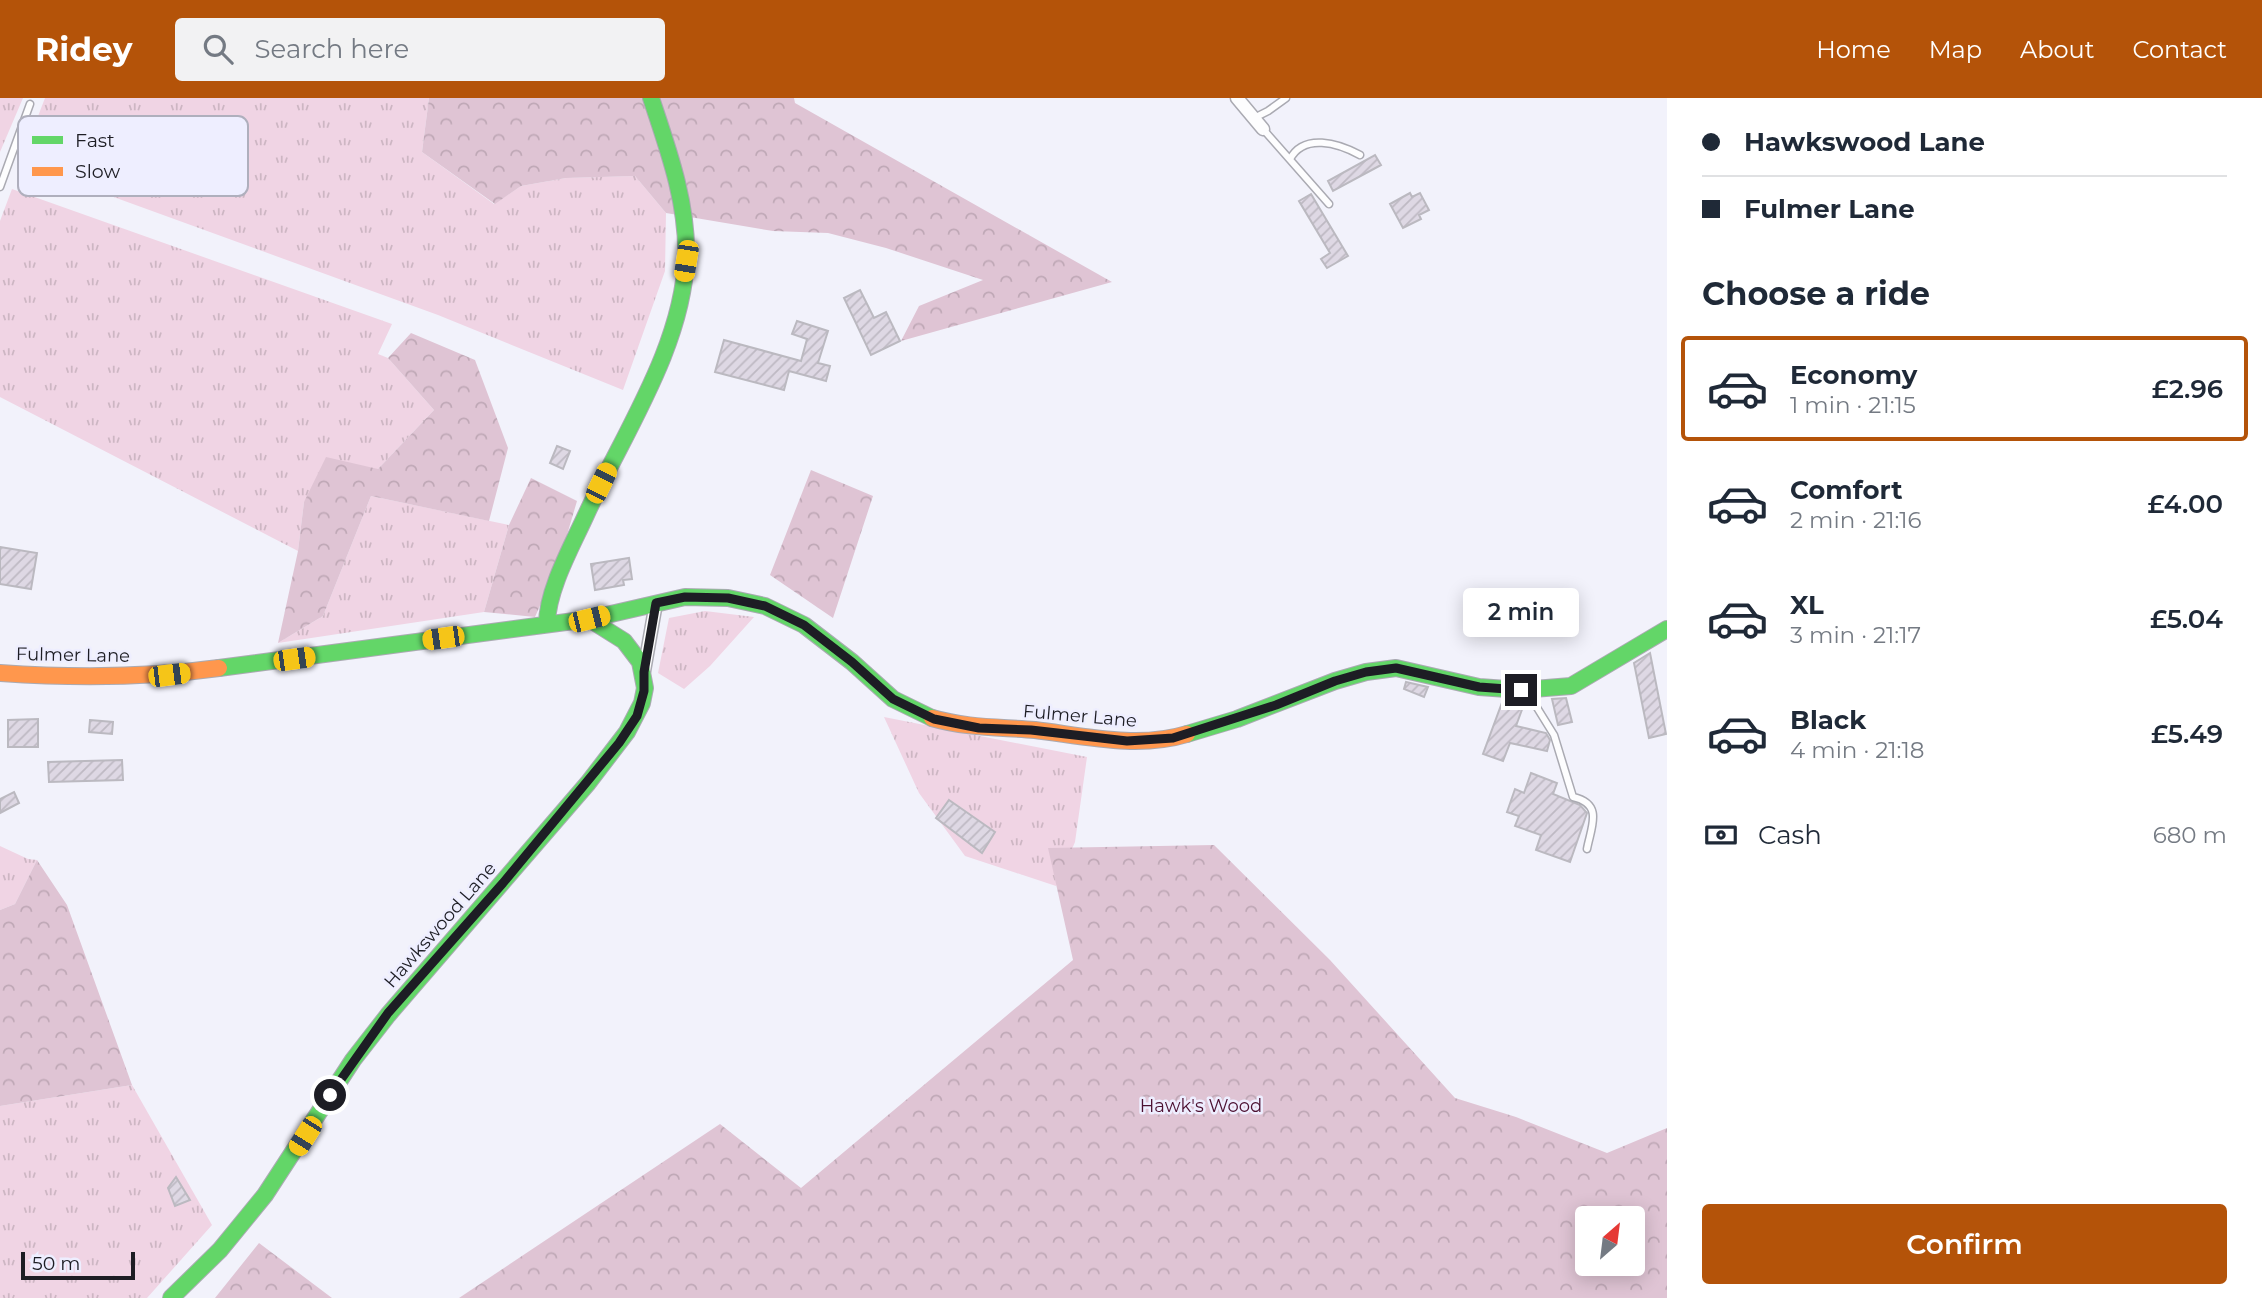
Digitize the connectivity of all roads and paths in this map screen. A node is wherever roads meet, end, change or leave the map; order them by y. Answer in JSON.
{"nodes":[{"id":1,"x":651,"y":98,"type":"edge"},
{"id":2,"x":1237,"y":98,"type":"edge"},
{"id":3,"x":1286,"y":98,"type":"edge"},
{"id":4,"x":30,"y":104,"type":"dead end"},
{"id":5,"x":26,"y":116,"type":"edge"},
{"id":6,"x":1254,"y":118,"type":"junction"},
{"id":7,"x":1263,"y":129,"type":"joint"},
{"id":8,"x":18,"y":137,"type":"edge"},
{"id":9,"x":1360,"y":155,"type":"dead end"},
{"id":10,"x":1290,"y":159,"type":"junction"},
{"id":11,"x":0,"y":187,"type":"edge"},
{"id":12,"x":1329,"y":204,"type":"dead end"},
{"id":13,"x":656,"y":603,"type":"junction"},
{"id":14,"x":589,"y":619,"type":"junction"},
{"id":15,"x":547,"y":624,"type":"junction"},
{"id":16,"x":1667,"y":629,"type":"edge"},
{"id":17,"x":644,"y":672,"type":"junction"},
{"id":18,"x":0,"y":673,"type":"edge"},
{"id":19,"x":1536,"y":689,"type":"junction"},
{"id":20,"x":1587,"y":849,"type":"dead end"},
{"id":21,"x":171,"y":1298,"type":"edge"}],
"edges":[{"from":1,"to":15,"type":"street"},
{"from":2,"to":6,"type":"street"},
{"from":3,"to":6,"type":"lane"},
{"from":4,"to":5,"type":"lane"},
{"from":6,"to":7,"type":"street"},
{"from":7,"to":10,"type":"lane"},
{"from":8,"to":11,"type":"lane"},
{"from":9,"to":10,"type":"lane"},
{"from":10,"to":12,"type":"lane"},
{"from":13,"to":14,"type":"street","name":"Fulmer Lane"},
{"from":13,"to":17,"type":"street","name":"Hawkswood Lane"},
{"from":13,"to":19,"type":"street","name":"Fulmer Lane"},
{"from":14,"to":15,"type":"street","name":"Fulmer Lane"},
{"from":14,"to":17,"type":"street"},
{"from":15,"to":18,"type":"street","name":"Fulmer Lane"},
{"from":16,"to":19,"type":"street","name":"Fulmer Lane"},
{"from":17,"to":21,"type":"street","name":"Hawkswood Lane"},
{"from":19,"to":20,"type":"lane"}]}
